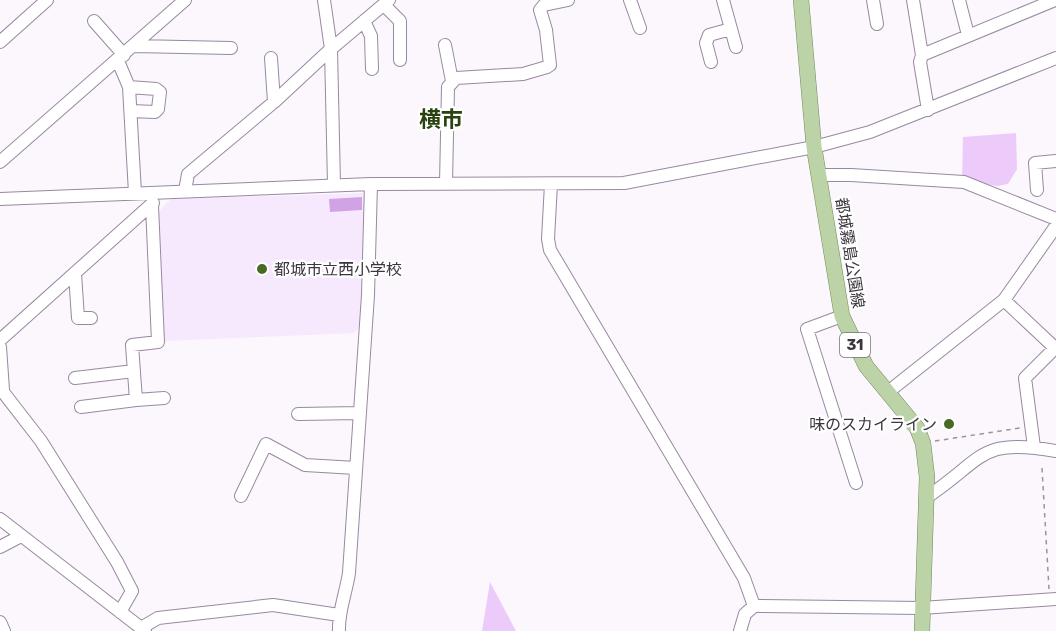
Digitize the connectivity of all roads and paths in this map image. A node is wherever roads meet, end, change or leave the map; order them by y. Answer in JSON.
{"nodes":[{"id":1,"x":47,"y":0,"type":"edge"},
{"id":2,"x":324,"y":0,"type":"edge"},
{"id":3,"x":568,"y":0,"type":"edge"},
{"id":4,"x":630,"y":0,"type":"edge"},
{"id":5,"x":723,"y":0,"type":"edge"},
{"id":6,"x":802,"y":0,"type":"edge"},
{"id":7,"x":873,"y":0,"type":"edge"},
{"id":8,"x":913,"y":0,"type":"edge"},
{"id":9,"x":959,"y":0,"type":"edge"},
{"id":10,"x":1054,"y":0,"type":"edge"},
{"id":11,"x":180,"y":2,"type":"edge"},
{"id":12,"x":387,"y":2,"type":"edge"},
{"id":13,"x":542,"y":3,"type":"edge"},
{"id":14,"x":1031,"y":4,"type":"edge"},
{"id":15,"x":94,"y":21,"type":"dead end"},
{"id":16,"x":364,"y":21,"type":"junction"},
{"id":17,"x":877,"y":24,"type":"dead end"},
{"id":18,"x":640,"y":28,"type":"dead end"},
{"id":19,"x":731,"y":29,"type":"junction"},
{"id":20,"x":968,"y":35,"type":"junction"},
{"id":21,"x":0,"y":42,"type":"edge"},
{"id":22,"x":445,"y":45,"type":"dead end"},
{"id":23,"x":134,"y":46,"type":"junction"},
{"id":24,"x":736,"y":47,"type":"dead end"},
{"id":25,"x":231,"y":48,"type":"dead end"},
{"id":26,"x":331,"y":49,"type":"junction"},
{"id":27,"x":922,"y":56,"type":"junction"},
{"id":28,"x":121,"y":58,"type":"junction"},
{"id":29,"x":271,"y":58,"type":"dead end"},
{"id":30,"x":1056,"y":58,"type":"edge"},
{"id":31,"x":400,"y":60,"type":"dead end"},
{"id":32,"x":711,"y":62,"type":"dead end"},
{"id":33,"x":372,"y":69,"type":"dead end"},
{"id":34,"x":452,"y":81,"type":"junction"},
{"id":35,"x":129,"y":87,"type":"junction"},
{"id":36,"x":274,"y":102,"type":"junction"},
{"id":37,"x":927,"y":110,"type":"junction"},
{"id":38,"x":131,"y":111,"type":"junction"},
{"id":39,"x":814,"y":147,"type":"junction"},
{"id":40,"x":1056,"y":161,"type":"edge"},
{"id":41,"x":0,"y":162,"type":"edge"},
{"id":42,"x":819,"y":175,"type":"junction"},
{"id":43,"x":446,"y":183,"type":"junction"},
{"id":44,"x":371,"y":184,"type":"junction"},
{"id":45,"x":551,"y":184,"type":"junction"},
{"id":46,"x":334,"y":185,"type":"junction"},
{"id":47,"x":1037,"y":190,"type":"dead end"},
{"id":48,"x":185,"y":191,"type":"junction"},
{"id":49,"x":156,"y":192,"type":"junction"},
{"id":50,"x":135,"y":193,"type":"junction"},
{"id":51,"x":0,"y":199,"type":"edge"},
{"id":52,"x":152,"y":206,"type":"junction"},
{"id":53,"x":1056,"y":219,"type":"edge"},
{"id":54,"x":1056,"y":226,"type":"edge"},
{"id":55,"x":75,"y":274,"type":"junction"},
{"id":56,"x":1005,"y":300,"type":"junction"},
{"id":57,"x":842,"y":316,"type":"junction"},
{"id":58,"x":91,"y":318,"type":"dead end"},
{"id":59,"x":0,"y":340,"type":"edge"},
{"id":60,"x":0,"y":347,"type":"edge"},
{"id":61,"x":134,"y":371,"type":"junction"},
{"id":62,"x":75,"y":378,"type":"dead end"},
{"id":63,"x":1,"y":389,"type":"edge"},
{"id":64,"x":888,"y":393,"type":"junction"},
{"id":65,"x":164,"y":398,"type":"dead end"},
{"id":66,"x":136,"y":400,"type":"junction"},
{"id":67,"x":81,"y":407,"type":"dead end"},
{"id":68,"x":359,"y":413,"type":"junction"},
{"id":69,"x":298,"y":414,"type":"dead end"},
{"id":70,"x":1032,"y":427,"type":"junction"},
{"id":71,"x":923,"y":442,"type":"junction"},
{"id":72,"x":1034,"y":447,"type":"junction"},
{"id":73,"x":1056,"y":452,"type":"edge"},
{"id":74,"x":356,"y":468,"type":"junction"},
{"id":75,"x":1042,"y":468,"type":"dead end"},
{"id":76,"x":856,"y":483,"type":"dead end"},
{"id":77,"x":241,"y":496,"type":"dead end"},
{"id":78,"x":927,"y":497,"type":"junction"},
{"id":79,"x":0,"y":519,"type":"edge"},
{"id":80,"x":21,"y":536,"type":"junction"},
{"id":81,"x":0,"y":548,"type":"edge"},
{"id":82,"x":1053,"y":599,"type":"edge"},
{"id":83,"x":753,"y":606,"type":"junction"},
{"id":84,"x":921,"y":608,"type":"junction"},
{"id":85,"x":120,"y":612,"type":"junction"},
{"id":86,"x":339,"y":615,"type":"junction"},
{"id":87,"x":0,"y":622,"type":"edge"},
{"id":88,"x":143,"y":630,"type":"edge"},
{"id":89,"x":4,"y":631,"type":"edge"},
{"id":90,"x":339,"y":631,"type":"edge"},
{"id":91,"x":740,"y":631,"type":"edge"},
{"id":92,"x":922,"y":631,"type":"edge"}],
"edges":[{"from":1,"to":21,"type":"street"},
{"from":2,"to":26,"type":"street"},
{"from":3,"to":13,"type":"street"},
{"from":4,"to":18,"type":"street"},
{"from":5,"to":19,"type":"street"},
{"from":6,"to":39,"type":"main road","name":"都城霧島公園線","number":"31"},
{"from":7,"to":17,"type":"street"},
{"from":8,"to":27,"type":"street"},
{"from":9,"to":20,"type":"street"},
{"from":10,"to":14,"type":"street"},
{"from":11,"to":23,"type":"street"},
{"from":12,"to":16,"type":"street"},
{"from":12,"to":31,"type":"street"},
{"from":13,"to":34,"type":"street"},
{"from":14,"to":20,"type":"street"},
{"from":15,"to":28,"type":"street"},
{"from":16,"to":26,"type":"street"},
{"from":16,"to":33,"type":"street"},
{"from":19,"to":24,"type":"street"},
{"from":19,"to":32,"type":"street"},
{"from":20,"to":27,"type":"street"},
{"from":22,"to":34,"type":"street"},
{"from":23,"to":25,"type":"street"},
{"from":23,"to":28,"type":"street"},
{"from":26,"to":36,"type":"street"},
{"from":26,"to":46,"type":"street"},
{"from":27,"to":37,"type":"street"},
{"from":28,"to":35,"type":"street"},
{"from":28,"to":41,"type":"street"},
{"from":29,"to":36,"type":"street"},
{"from":30,"to":37,"type":"street"},
{"from":34,"to":43,"type":"street"},
{"from":35,"to":38,"type":"street"},
{"from":35,"to":38,"type":"street"},
{"from":36,"to":48,"type":"street"},
{"from":37,"to":39,"type":"street"},
{"from":38,"to":50,"type":"street"},
{"from":39,"to":42,"type":"main road","name":"都城霧島公園線","number":"31"},
{"from":39,"to":45,"type":"street"},
{"from":40,"to":47,"type":"street"},
{"from":42,"to":53,"type":"street"},
{"from":42,"to":57,"type":"main road","name":"都城霧島公園線","number":"31"},
{"from":43,"to":44,"type":"street"},
{"from":43,"to":45,"type":"street"},
{"from":44,"to":46,"type":"street"},
{"from":44,"to":68,"type":"street"},
{"from":45,"to":83,"type":"street"},
{"from":46,"to":48,"type":"street"},
{"from":48,"to":49,"type":"street"},
{"from":49,"to":50,"type":"street"},
{"from":49,"to":52,"type":"street"},
{"from":50,"to":51,"type":"street"},
{"from":52,"to":55,"type":"street"},
{"from":52,"to":61,"type":"street"},
{"from":54,"to":56,"type":"street"},
{"from":55,"to":58,"type":"street"},
{"from":55,"to":59,"type":"street"},
{"from":56,"to":64,"type":"street"},
{"from":56,"to":70,"type":"street"},
{"from":57,"to":64,"type":"main road","name":"都城霧島公園線","number":"31"},
{"from":57,"to":76,"type":"street"},
{"from":60,"to":63,"type":"street"},
{"from":61,"to":62,"type":"street"},
{"from":61,"to":66,"type":"street"},
{"from":63,"to":85,"type":"street"},
{"from":64,"to":71,"type":"main road","name":"都城霧島公園線","number":"31"},
{"from":65,"to":66,"type":"street"},
{"from":66,"to":67,"type":"street"},
{"from":68,"to":69,"type":"street"},
{"from":68,"to":74,"type":"street"},
{"from":70,"to":71,"type":"path"},
{"from":70,"to":72,"type":"street"},
{"from":71,"to":78,"type":"main road","name":"都城霧島公園線","number":"31"},
{"from":72,"to":73,"type":"street"},
{"from":72,"to":78,"type":"street"},
{"from":74,"to":77,"type":"street"},
{"from":74,"to":86,"type":"street"},
{"from":75,"to":82,"type":"path"},
{"from":78,"to":84,"type":"main road","name":"都城霧島公園線","number":"31"},
{"from":79,"to":80,"type":"street"},
{"from":80,"to":81,"type":"street"},
{"from":80,"to":85,"type":"street"},
{"from":82,"to":84,"type":"street"},
{"from":83,"to":84,"type":"street"},
{"from":83,"to":91,"type":"street"},
{"from":84,"to":92,"type":"main road","name":"都城霧島公園線","number":"31"},
{"from":85,"to":88,"type":"street"},
{"from":86,"to":88,"type":"street"},
{"from":86,"to":90,"type":"street"},
{"from":87,"to":89,"type":"street"}]}
